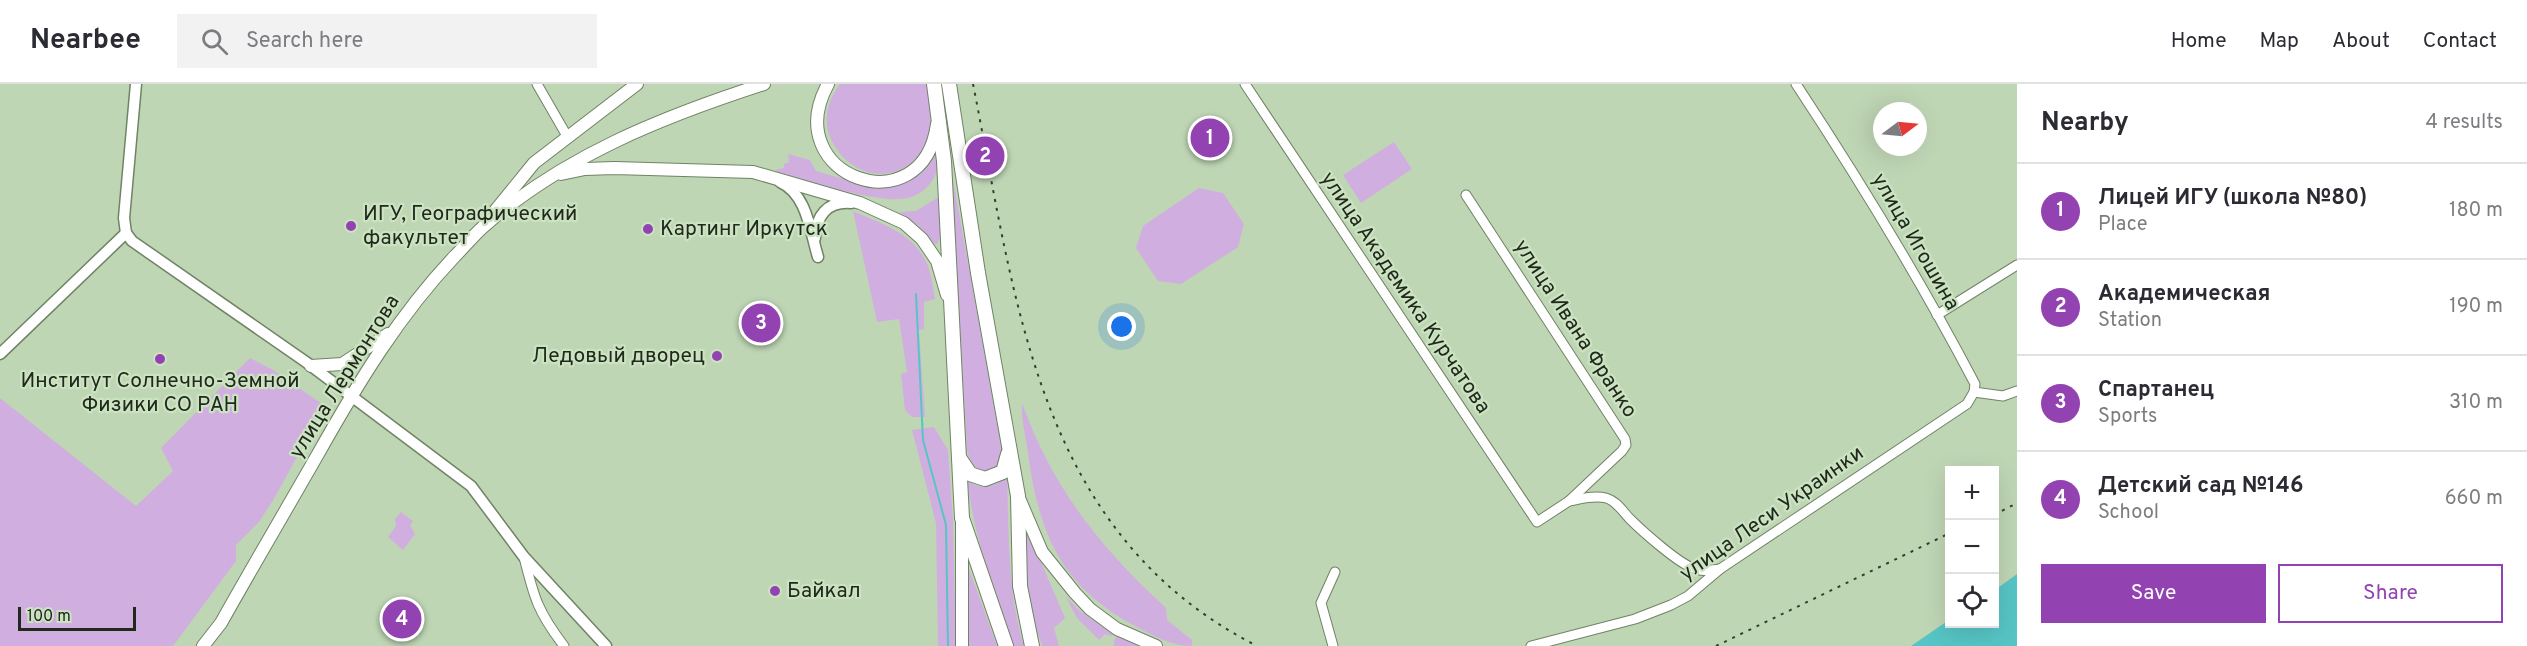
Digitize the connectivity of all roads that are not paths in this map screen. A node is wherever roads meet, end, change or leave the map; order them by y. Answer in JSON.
{"nodes":[{"id":1,"x":136,"y":84,"type":"edge"},
{"id":2,"x":537,"y":84,"type":"edge"},
{"id":3,"x":637,"y":84,"type":"edge"},
{"id":4,"x":764,"y":84,"type":"edge"},
{"id":5,"x":828,"y":84,"type":"edge"},
{"id":6,"x":934,"y":84,"type":"edge"},
{"id":7,"x":949,"y":84,"type":"edge"},
{"id":8,"x":1245,"y":84,"type":"edge"},
{"id":9,"x":1796,"y":84,"type":"edge"},
{"id":10,"x":938,"y":105,"type":"junction"},
{"id":11,"x":567,"y":136,"type":"junction"},
{"id":12,"x":771,"y":178,"type":"junction"},
{"id":13,"x":536,"y":186,"type":"junction"},
{"id":14,"x":1466,"y":195,"type":"dead end"},
{"id":15,"x":860,"y":203,"type":"junction"},
{"id":16,"x":481,"y":228,"type":"junction"},
{"id":17,"x":126,"y":233,"type":"junction"},
{"id":18,"x":2017,"y":265,"type":"edge"},
{"id":19,"x":1937,"y":315,"type":"junction"},
{"id":20,"x":952,"y":325,"type":"junction"},
{"id":21,"x":392,"y":332,"type":"junction"},
{"id":22,"x":0,"y":354,"type":"edge"},
{"id":23,"x":311,"y":366,"type":"junction"},
{"id":24,"x":2017,"y":391,"type":"edge"},
{"id":25,"x":1974,"y":392,"type":"junction"},
{"id":26,"x":351,"y":396,"type":"junction"},
{"id":27,"x":1008,"y":436,"type":"junction"},
{"id":28,"x":960,"y":457,"type":"junction"},
{"id":29,"x":1018,"y":496,"type":"junction"},
{"id":30,"x":1569,"y":501,"type":"junction"},
{"id":31,"x":962,"y":518,"type":"junction"},
{"id":32,"x":1537,"y":522,"type":"joint"},
{"id":33,"x":524,"y":557,"type":"junction"},
{"id":34,"x":1720,"y":569,"type":"junction"},
{"id":35,"x":1335,"y":572,"type":"dead end"},
{"id":36,"x":203,"y":646,"type":"edge"},
{"id":37,"x":564,"y":646,"type":"edge"},
{"id":38,"x":606,"y":646,"type":"edge"},
{"id":39,"x":962,"y":646,"type":"edge"},
{"id":40,"x":1005,"y":646,"type":"edge"},
{"id":41,"x":1032,"y":646,"type":"edge"},
{"id":42,"x":1156,"y":646,"type":"edge"},
{"id":43,"x":1333,"y":646,"type":"edge"},
{"id":44,"x":1532,"y":646,"type":"edge"}],
"edges":[{"from":1,"to":17,"type":"street"},
{"from":2,"to":11,"type":"street"},
{"from":3,"to":11,"type":"main road"},
{"from":4,"to":13,"type":"main road","name":"улица Лермонтова"},
{"from":5,"to":10,"type":"main road"},
{"from":6,"to":10,"type":"main road"},
{"from":7,"to":27,"type":"main road"},
{"from":8,"to":32,"type":"street","name":"улица Академика Курчатова"},
{"from":9,"to":19,"type":"street","name":"улица Игошина"},
{"from":10,"to":20,"type":"main road"},
{"from":11,"to":16,"type":"main road"},
{"from":12,"to":13,"type":"main road"},
{"from":12,"to":15,"type":"main road"},
{"from":12,"to":15,"type":"street"},
{"from":13,"to":16,"type":"main road","name":"улица Лермонтова"},
{"from":14,"to":30,"type":"street","name":"улица Ивана Франко"},
{"from":15,"to":20,"type":"main road"},
{"from":16,"to":21,"type":"main road","name":"улица Лермонтова"},
{"from":17,"to":22,"type":"street"},
{"from":17,"to":23,"type":"street"},
{"from":18,"to":19,"type":"street"},
{"from":19,"to":25,"type":"street","name":"улица Игошина"},
{"from":20,"to":28,"type":"main road"},
{"from":21,"to":23,"type":"main road"},
{"from":21,"to":26,"type":"main road","name":"улица Лермонтова"},
{"from":23,"to":26,"type":"street"},
{"from":24,"to":25,"type":"street"},
{"from":25,"to":34,"type":"street","name":"улица Леси Украинки"},
{"from":26,"to":33,"type":"street"},
{"from":26,"to":36,"type":"main road","name":"улица Лермонтова"},
{"from":27,"to":28,"type":"main road"},
{"from":27,"to":29,"type":"main road"},
{"from":28,"to":31,"type":"main road"},
{"from":29,"to":41,"type":"main road"},
{"from":29,"to":42,"type":"main road"},
{"from":30,"to":32,"type":"street","name":"улица Ивана Франко"},
{"from":30,"to":34,"type":"street"},
{"from":31,"to":39,"type":"main road"},
{"from":31,"to":40,"type":"main road"},
{"from":33,"to":37,"type":"street"},
{"from":33,"to":38,"type":"street"},
{"from":34,"to":44,"type":"street","name":"улица Леси Украинки"},
{"from":35,"to":43,"type":"street"}]}
